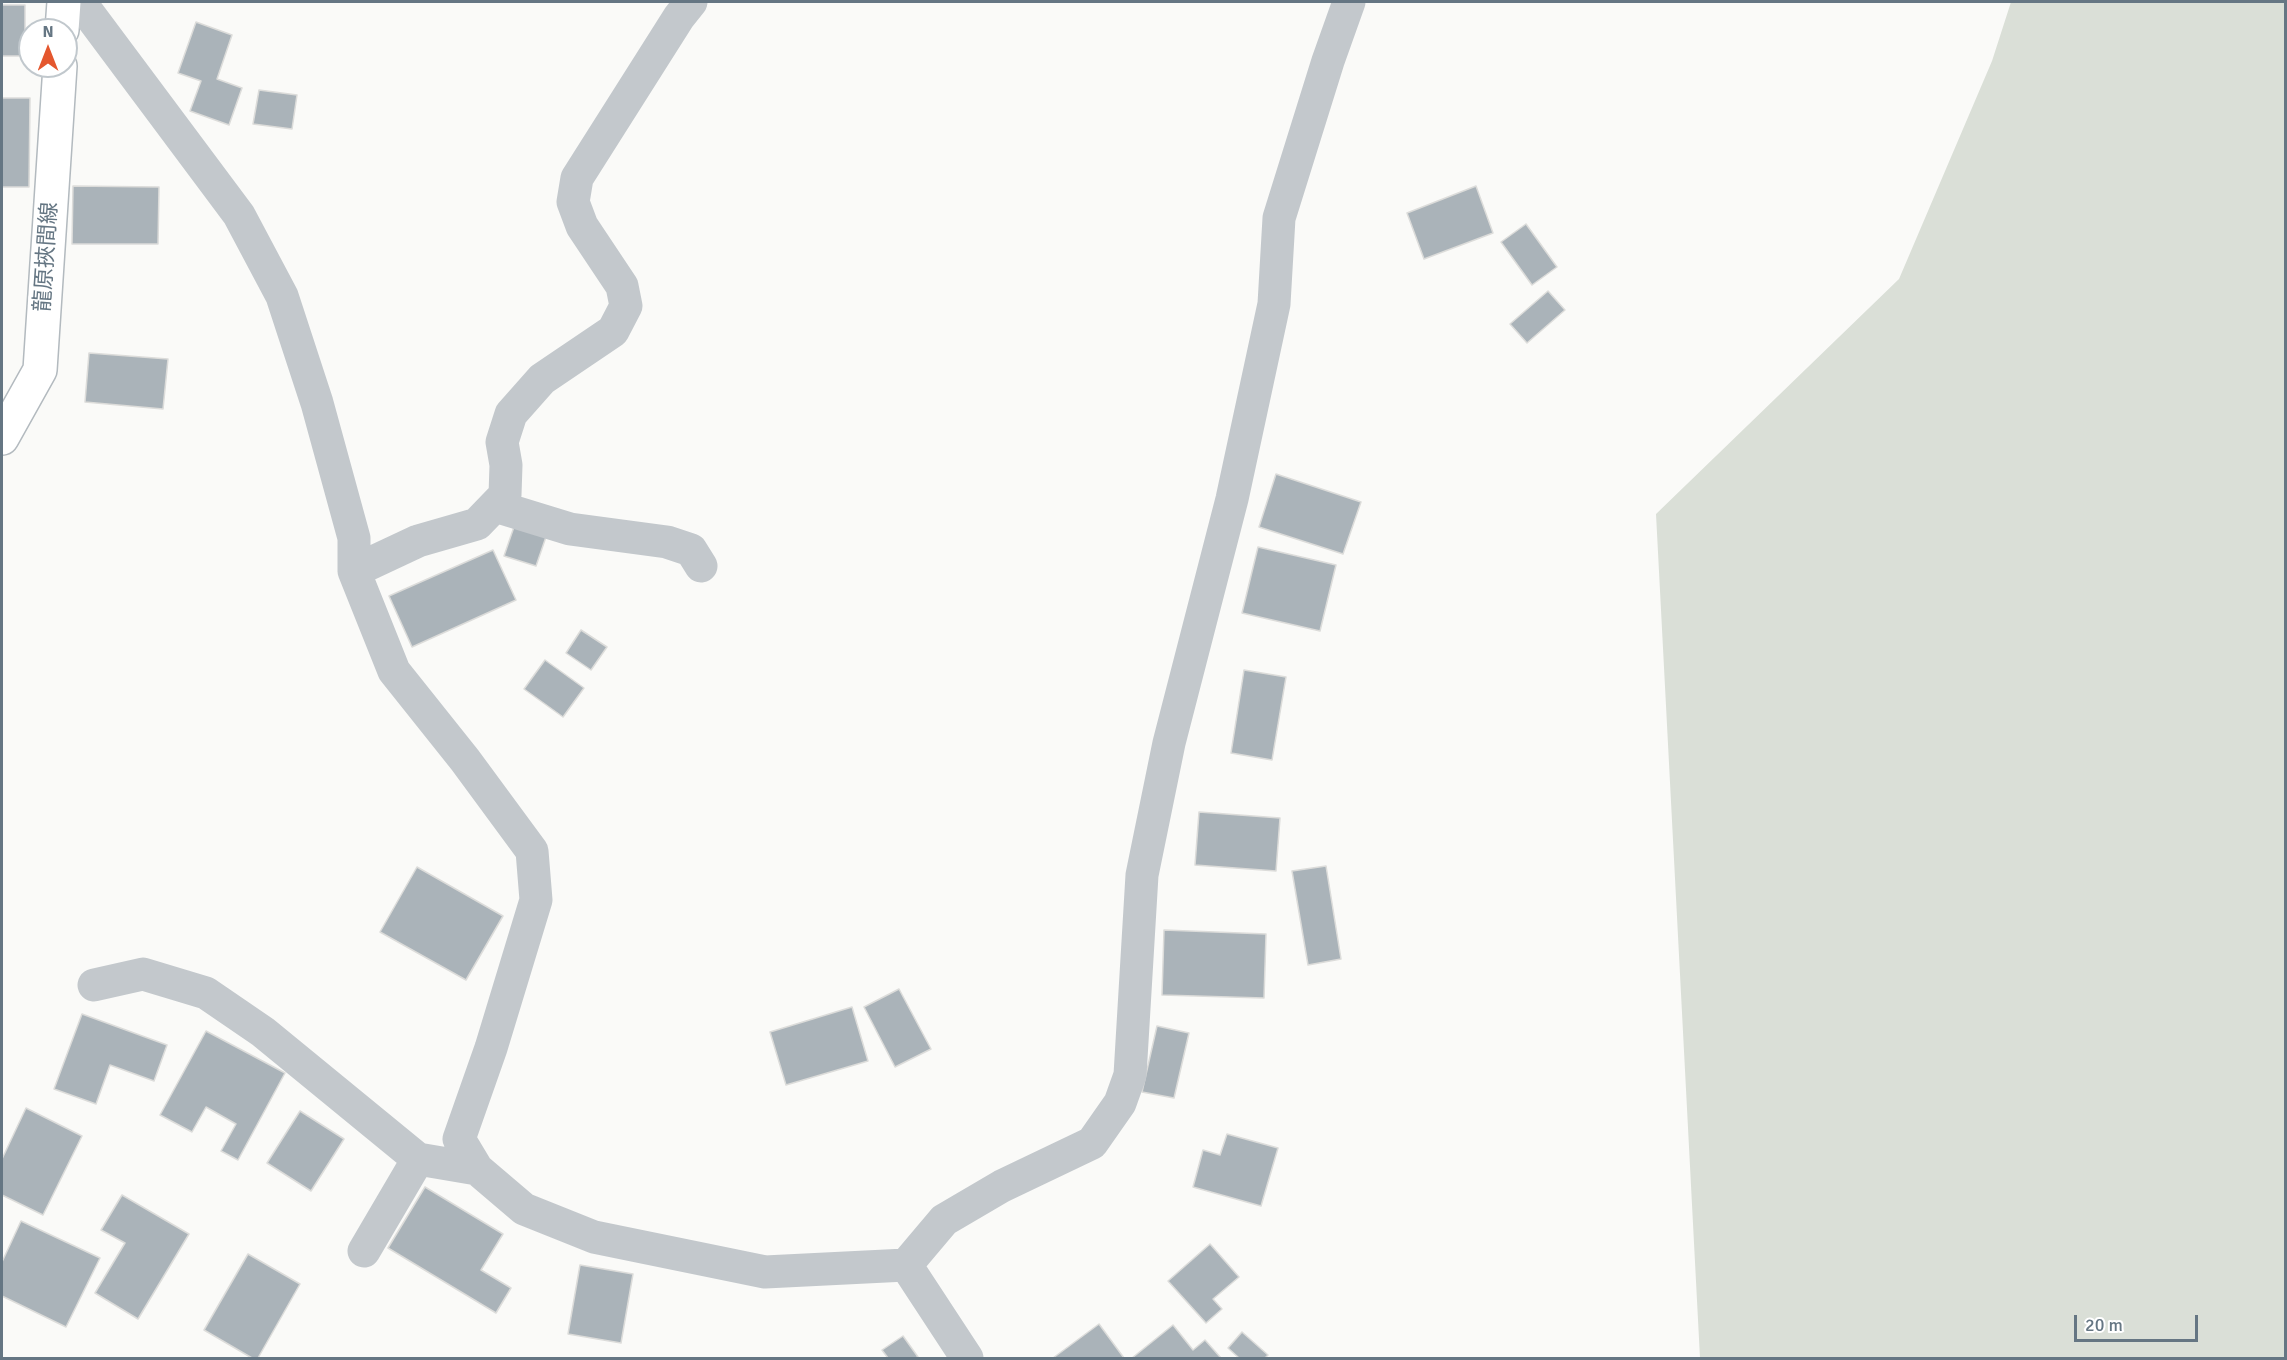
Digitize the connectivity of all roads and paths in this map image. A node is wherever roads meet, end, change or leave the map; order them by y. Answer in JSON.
{"nodes":[{"id":1,"x":64,"y":2,"type":"edge"},
{"id":2,"x":80,"y":2,"type":"edge"},
{"id":3,"x":691,"y":2,"type":"edge"},
{"id":4,"x":1349,"y":2,"type":"edge"},
{"id":5,"x":63,"y":18,"type":"edge"},
{"id":6,"x":59,"y":78,"type":"edge"},
{"id":7,"x":2,"y":438,"type":"edge"},
{"id":8,"x":495,"y":506,"type":"junction"},
{"id":9,"x":701,"y":567,"type":"dead end"},
{"id":10,"x":354,"y":571,"type":"junction"},
{"id":11,"x":94,"y":985,"type":"dead end"},
{"id":12,"x":418,"y":1158,"type":"junction"},
{"id":13,"x":477,"y":1169,"type":"junction"},
{"id":14,"x":364,"y":1251,"type":"dead end"},
{"id":15,"x":906,"y":1265,"type":"junction"},
{"id":16,"x":967,"y":1359,"type":"edge"}],
"edges":[{"from":1,"to":5,"type":"main road"},
{"from":2,"to":10,"type":"street"},
{"from":3,"to":8,"type":"street"},
{"from":4,"to":15,"type":"street"},
{"from":6,"to":7,"type":"main road","name":"龍原挾間線"},
{"from":8,"to":9,"type":"street"},
{"from":8,"to":10,"type":"street"},
{"from":10,"to":13,"type":"street"},
{"from":11,"to":12,"type":"street"},
{"from":12,"to":13,"type":"street"},
{"from":12,"to":14,"type":"street"},
{"from":13,"to":15,"type":"street"},
{"from":15,"to":16,"type":"street"}]}
